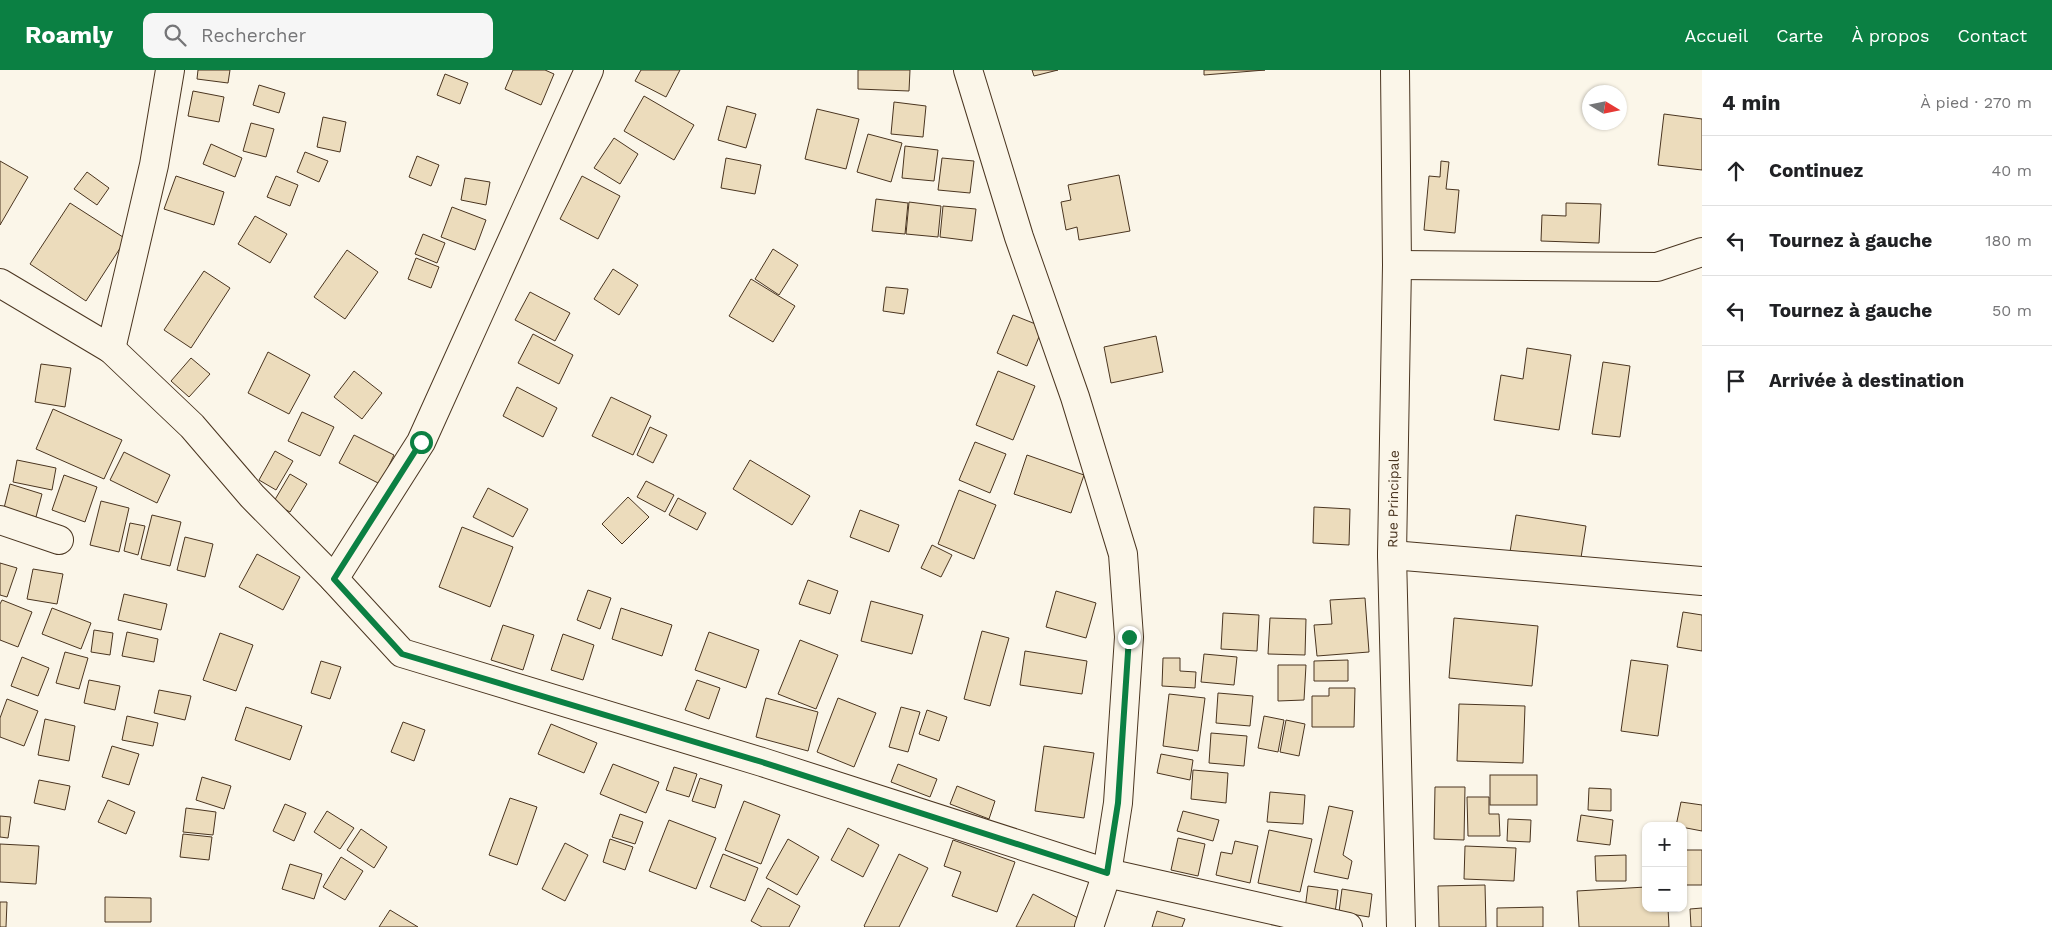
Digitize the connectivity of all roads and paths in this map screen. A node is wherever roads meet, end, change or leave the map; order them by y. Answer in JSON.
{"nodes":[{"id":1,"x":170,"y":70,"type":"edge"},
{"id":2,"x":589,"y":70,"type":"edge"},
{"id":3,"x":968,"y":70,"type":"edge"},
{"id":4,"x":1395,"y":70,"type":"edge"},
{"id":5,"x":1702,"y":252,"type":"edge"},
{"id":6,"x":1397,"y":264,"type":"junction"},
{"id":7,"x":0,"y":283,"type":"edge"},
{"id":8,"x":111,"y":349,"type":"junction"},
{"id":9,"x":0,"y":520,"type":"edge"},
{"id":10,"x":59,"y":540,"type":"dead end"},
{"id":11,"x":1392,"y":555,"type":"junction"},
{"id":12,"x":334,"y":579,"type":"junction"},
{"id":13,"x":1702,"y":581,"type":"edge"},
{"id":14,"x":1107,"y":873,"type":"junction"},
{"id":15,"x":1089,"y":927,"type":"edge"},
{"id":16,"x":1348,"y":927,"type":"edge"},
{"id":17,"x":1401,"y":927,"type":"edge"}],
"edges":[{"from":1,"to":8,"type":"street"},
{"from":2,"to":12,"type":"street"},
{"from":3,"to":14,"type":"street"},
{"from":4,"to":6,"type":"street","name":"Rue Principale"},
{"from":5,"to":6,"type":"street"},
{"from":6,"to":11,"type":"street","name":"Rue Principale"},
{"from":7,"to":8,"type":"street"},
{"from":8,"to":12,"type":"street"},
{"from":9,"to":10,"type":"street"},
{"from":11,"to":13,"type":"street"},
{"from":11,"to":17,"type":"street","name":"Rue Principale"},
{"from":12,"to":14,"type":"street"},
{"from":14,"to":15,"type":"street"},
{"from":14,"to":16,"type":"street"}]}
